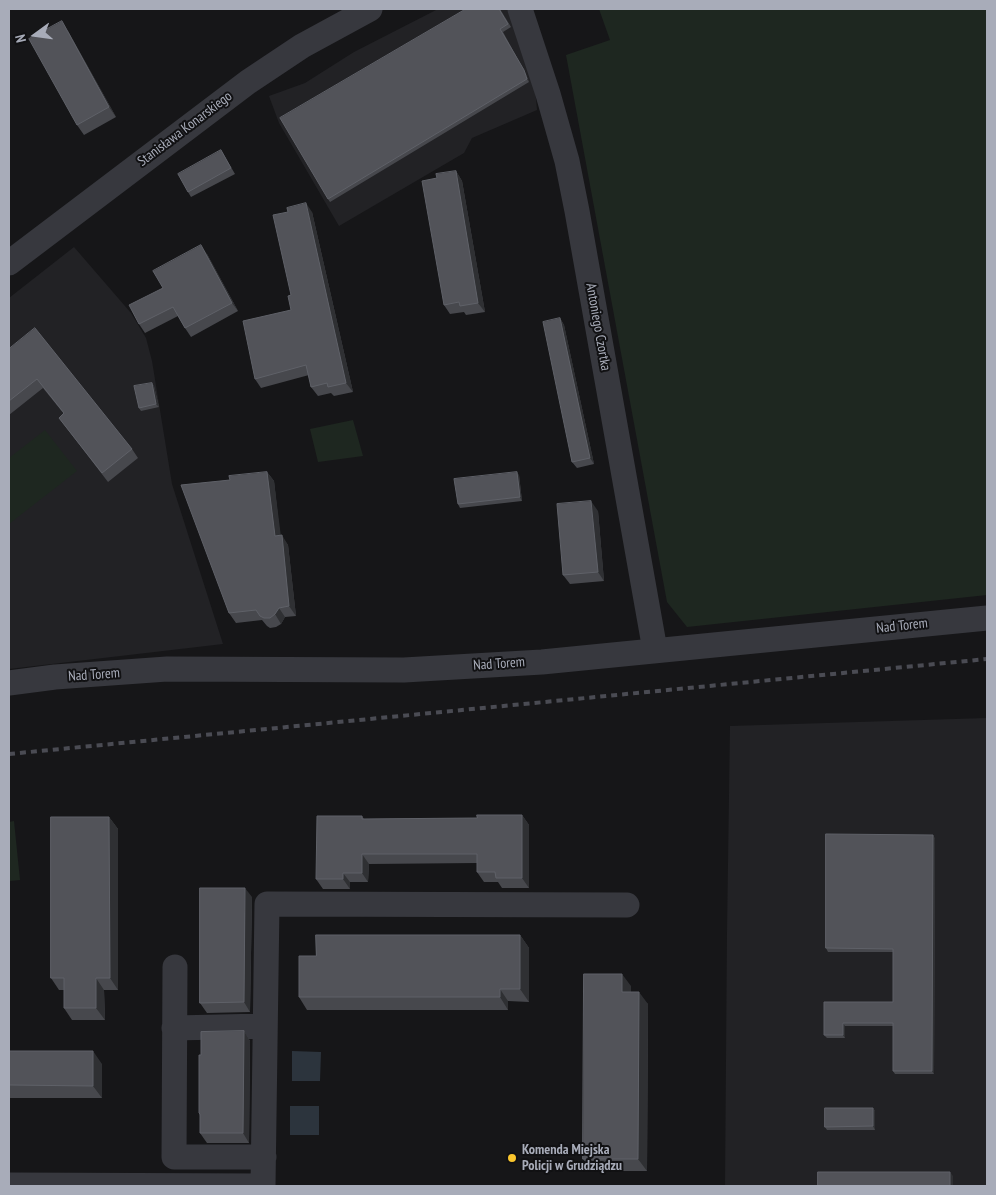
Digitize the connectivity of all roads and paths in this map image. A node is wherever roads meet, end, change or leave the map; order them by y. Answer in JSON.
{"nodes":[{"id":1,"x":370,"y":9,"type":"edge"},
{"id":2,"x":520,"y":9,"type":"edge"},
{"id":3,"x":9,"y":263,"type":"edge"},
{"id":4,"x":987,"y":618,"type":"edge"},
{"id":5,"x":655,"y":650,"type":"junction"},
{"id":6,"x":9,"y":683,"type":"edge"},
{"id":7,"x":627,"y":905,"type":"dead end"},
{"id":8,"x":175,"y":967,"type":"dead end"},
{"id":9,"x":265,"y":1026,"type":"junction"},
{"id":10,"x":174,"y":1028,"type":"junction"},
{"id":11,"x":264,"y":1157,"type":"junction"},
{"id":12,"x":9,"y":1185,"type":"edge"},
{"id":13,"x":263,"y":1186,"type":"edge"}],
"edges":[{"from":1,"to":3,"type":"street","name":"Stanisława Konarskiego"},
{"from":2,"to":5,"type":"street","name":"Antoniego Czortka"},
{"from":4,"to":5,"type":"street","name":"Nad Torem"},
{"from":5,"to":6,"type":"street","name":"Nad Torem"},
{"from":7,"to":9,"type":"street"},
{"from":8,"to":10,"type":"street"},
{"from":9,"to":10,"type":"street"},
{"from":9,"to":11,"type":"street"},
{"from":10,"to":11,"type":"street"},
{"from":11,"to":13,"type":"street"},
{"from":12,"to":13,"type":"street"}]}
